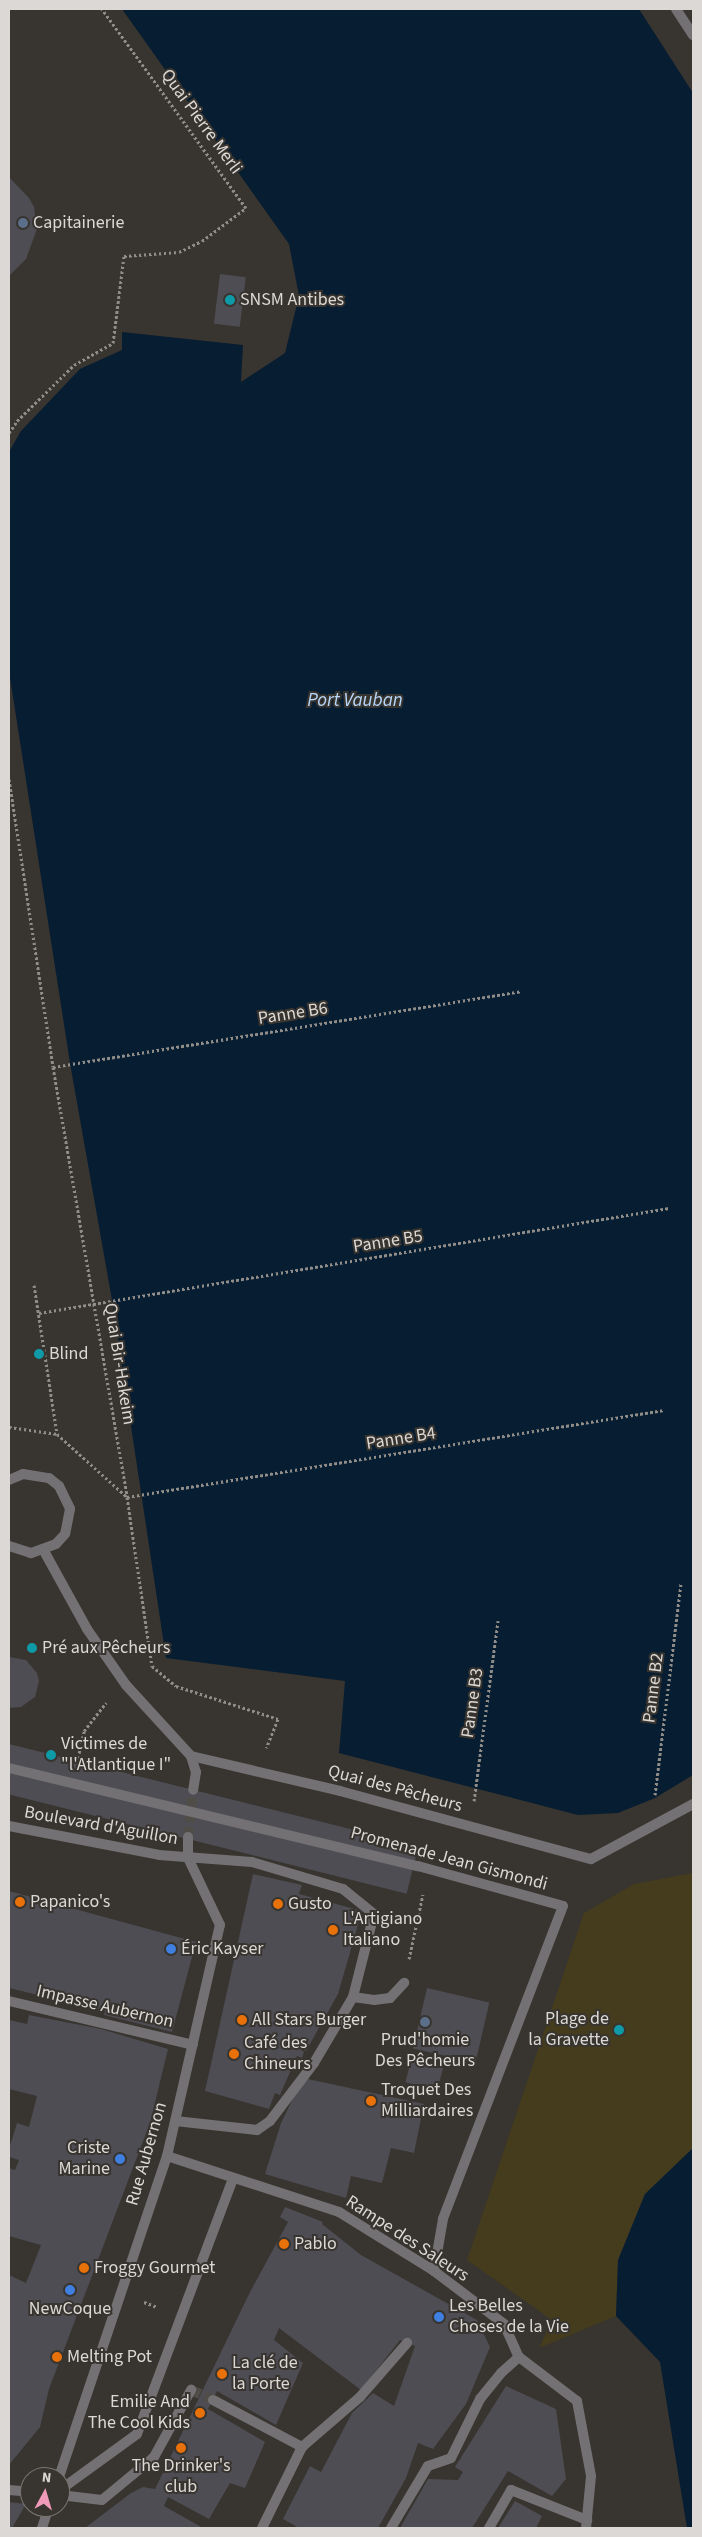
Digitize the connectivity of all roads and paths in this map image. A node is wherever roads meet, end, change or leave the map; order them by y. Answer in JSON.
{"nodes":[{"id":1,"x":102,"y":9,"type":"edge"},
{"id":2,"x":676,"y":9,"type":"edge"},
{"id":3,"x":693,"y":34,"type":"edge"},
{"id":4,"x":9,"y":433,"type":"edge"},
{"id":5,"x":9,"y":778,"type":"edge"},
{"id":6,"x":520,"y":991,"type":"dead end"},
{"id":7,"x":53,"y":1067,"type":"junction"},
{"id":8,"x":669,"y":1208,"type":"dead end"},
{"id":9,"x":34,"y":1285,"type":"dead end"},
{"id":10,"x":95,"y":1303,"type":"junction"},
{"id":11,"x":39,"y":1313,"type":"junction"},
{"id":12,"x":664,"y":1410,"type":"dead end"},
{"id":13,"x":9,"y":1427,"type":"edge"},
{"id":14,"x":58,"y":1434,"type":"junction"},
{"id":15,"x":9,"y":1480,"type":"edge"},
{"id":16,"x":127,"y":1497,"type":"junction"},
{"id":17,"x":9,"y":1546,"type":"edge"},
{"id":18,"x":44,"y":1551,"type":"junction"},
{"id":19,"x":681,"y":1582,"type":"dead end"},
{"id":20,"x":498,"y":1621,"type":"dead end"},
{"id":21,"x":152,"y":1666,"type":"junction"},
{"id":22,"x":126,"y":1685,"type":"junction"},
{"id":23,"x":191,"y":1756,"type":"junction"},
{"id":24,"x":77,"y":1761,"type":"dead end"},
{"id":25,"x":9,"y":1768,"type":"edge"},
{"id":26,"x":256,"y":1772,"type":"junction"},
{"id":27,"x":193,"y":1790,"type":"tunnel mouth"},
{"id":28,"x":476,"y":1790,"type":"dead end"},
{"id":29,"x":655,"y":1798,"type":"dead end"},
{"id":30,"x":693,"y":1804,"type":"edge"},
{"id":31,"x":9,"y":1826,"type":"edge"},
{"id":32,"x":188,"y":1837,"type":"tunnel mouth"},
{"id":33,"x":188,"y":1858,"type":"junction"},
{"id":34,"x":428,"y":1869,"type":"junction"},
{"id":35,"x":404,"y":1983,"type":"joint"},
{"id":36,"x":353,"y":1997,"type":"junction"},
{"id":37,"x":9,"y":2001,"type":"edge"},
{"id":38,"x":193,"y":2045,"type":"junction"},
{"id":39,"x":175,"y":2121,"type":"junction"},
{"id":40,"x":166,"y":2156,"type":"junction"},
{"id":41,"x":233,"y":2178,"type":"junction"},
{"id":42,"x":434,"y":2271,"type":"junction"},
{"id":43,"x":120,"y":2294,"type":"junction"},
{"id":44,"x":182,"y":2314,"type":"junction"},
{"id":45,"x":407,"y":2343,"type":"dead end"},
{"id":46,"x":519,"y":2357,"type":"junction"},
{"id":47,"x":190,"y":2390,"type":"dead end"},
{"id":48,"x":213,"y":2400,"type":"tunnel mouth"},
{"id":49,"x":302,"y":2447,"type":"junction"},
{"id":50,"x":62,"y":2467,"type":"edge"},
{"id":51,"x":70,"y":2483,"type":"edge"},
{"id":52,"x":70,"y":2497,"type":"edge"},
{"id":53,"x":586,"y":2524,"type":"edge"},
{"id":54,"x":265,"y":2527,"type":"edge"},
{"id":55,"x":391,"y":2528,"type":"edge"},
{"id":56,"x":489,"y":2528,"type":"edge"}],
"edges":[{"from":1,"to":4,"type":"path","name":"Quai Pierre Merli"},
{"from":2,"to":3,"type":"street"},
{"from":5,"to":7,"type":"path","name":"Quai Bir-Hakeim"},
{"from":6,"to":7,"type":"path","name":"Panne B6"},
{"from":7,"to":10,"type":"path","name":"Quai Bir-Hakeim"},
{"from":8,"to":10,"type":"path","name":"Panne B5"},
{"from":9,"to":11,"type":"path"},
{"from":10,"to":11,"type":"path","name":"Panne B5"},
{"from":10,"to":16,"type":"path","name":"Quai Bir-Hakeim"},
{"from":11,"to":14,"type":"path"},
{"from":12,"to":16,"type":"path","name":"Panne B4"},
{"from":13,"to":14,"type":"path"},
{"from":14,"to":16,"type":"path"},
{"from":15,"to":18,"type":"street"},
{"from":16,"to":21,"type":"path","name":"Quai Bir-Hakeim"},
{"from":17,"to":18,"type":"street"},
{"from":18,"to":22,"type":"street"},
{"from":19,"to":29,"type":"path","name":"Panne B2"},
{"from":20,"to":28,"type":"path","name":"Panne B3"},
{"from":21,"to":22,"type":"path"},
{"from":21,"to":26,"type":"path"},
{"from":22,"to":23,"type":"street"},
{"from":22,"to":24,"type":"path"},
{"from":23,"to":26,"type":"street","name":"Quai des Pêcheurs"},
{"from":23,"to":27,"type":"street"},
{"from":25,"to":34,"type":"street","name":"Promenade Jean Gismondi"},
{"from":26,"to":30,"type":"street","name":"Quai des Pêcheurs"},
{"from":31,"to":33,"type":"street","name":"Boulevard d'Aguillon"},
{"from":32,"to":33,"type":"street","name":"Rue Aubernon"},
{"from":33,"to":36,"type":"street","name":"Boulevard d'Aguillon"},
{"from":33,"to":38,"type":"street","name":"Rue Aubernon"},
{"from":34,"to":35,"type":"path"},
{"from":34,"to":42,"type":"street","name":"Promenade Jean Gismondi"},
{"from":35,"to":36,"type":"street"},
{"from":36,"to":39,"type":"street"},
{"from":37,"to":38,"type":"street","name":"Impasse Aubernon"},
{"from":38,"to":39,"type":"street","name":"Rue Aubernon"},
{"from":39,"to":40,"type":"street","name":"Rue Aubernon"},
{"from":40,"to":41,"type":"street","name":"Rampe des Saleurs"},
{"from":40,"to":43,"type":"street","name":"Rue Aubernon"},
{"from":41,"to":42,"type":"street","name":"Rampe des Saleurs"},
{"from":41,"to":44,"type":"street"},
{"from":42,"to":46,"type":"street","name":"Rampe des Saleurs"},
{"from":43,"to":44,"type":"path"},
{"from":43,"to":50,"type":"street","name":"Rue Aubernon"},
{"from":44,"to":51,"type":"street"},
{"from":45,"to":49,"type":"street"},
{"from":46,"to":53,"type":"street"},
{"from":46,"to":55,"type":"street"},
{"from":47,"to":52,"type":"street"},
{"from":48,"to":49,"type":"street"},
{"from":49,"to":54,"type":"street"},
{"from":53,"to":56,"type":"street"}]}
